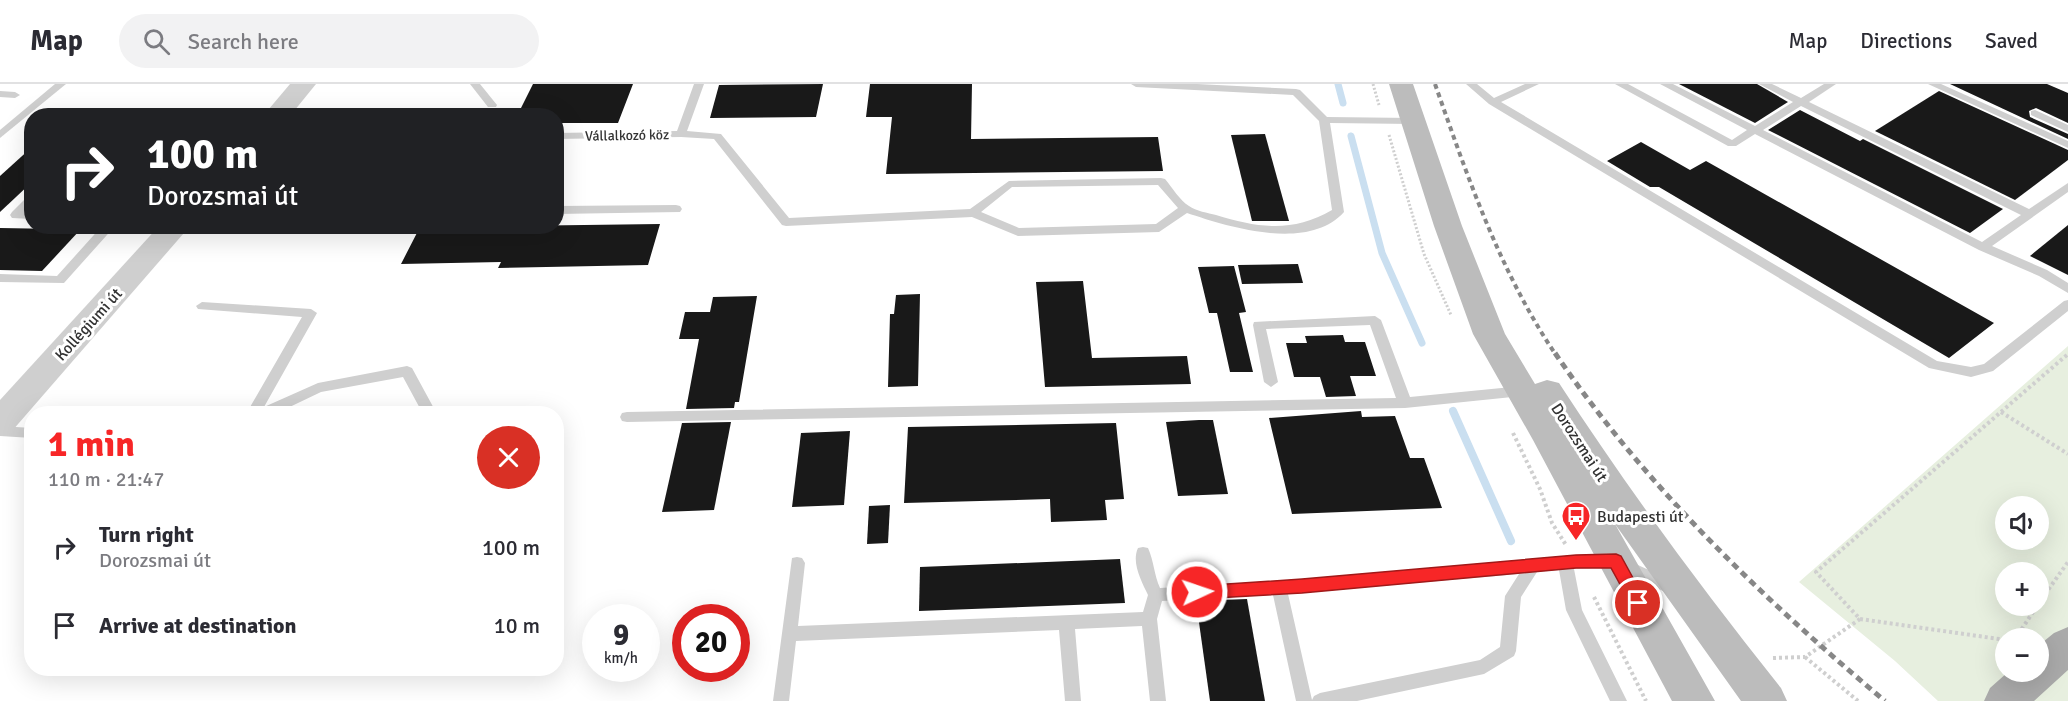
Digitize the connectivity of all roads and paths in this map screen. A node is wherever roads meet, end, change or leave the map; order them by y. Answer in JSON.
{"nodes":[{"id":1,"x":61,"y":84,"type":"edge"},
{"id":2,"x":304,"y":84,"type":"edge"},
{"id":3,"x":475,"y":84,"type":"edge"},
{"id":4,"x":699,"y":84,"type":"edge"},
{"id":5,"x":1136,"y":84,"type":"edge"},
{"id":6,"x":1401,"y":84,"type":"edge"},
{"id":7,"x":1472,"y":84,"type":"edge"},
{"id":8,"x":1534,"y":84,"type":"edge"},
{"id":9,"x":1620,"y":84,"type":"edge"},
{"id":10,"x":1665,"y":84,"type":"edge"},
{"id":11,"x":1764,"y":84,"type":"edge"},
{"id":12,"x":1831,"y":84,"type":"edge"},
{"id":13,"x":1933,"y":84,"type":"edge"},
{"id":14,"x":1296,"y":88,"type":"edge"},
{"id":15,"x":0,"y":94,"type":"edge"},
{"id":16,"x":15,"y":95,"type":"dead end"},
{"id":17,"x":1493,"y":102,"type":"junction"},
{"id":18,"x":1801,"y":102,"type":"junction"},
{"id":19,"x":492,"y":105,"type":"dead end"},
{"id":20,"x":32,"y":108,"type":"edge"},
{"id":21,"x":282,"y":108,"type":"edge"},
{"id":22,"x":2035,"y":113,"type":"dead end"},
{"id":23,"x":24,"y":115,"type":"edge"},
{"id":24,"x":1324,"y":120,"type":"junction"},
{"id":25,"x":1413,"y":121,"type":"junction"},
{"id":26,"x":2068,"y":129,"type":"edge"},
{"id":27,"x":1753,"y":131,"type":"junction"},
{"id":28,"x":681,"y":134,"type":"junction"},
{"id":29,"x":0,"y":135,"type":"edge"},
{"id":30,"x":564,"y":136,"type":"edge"},
{"id":31,"x":2068,"y":145,"type":"edge"},
{"id":32,"x":2068,"y":188,"type":"edge"},
{"id":33,"x":24,"y":207,"type":"edge"},
{"id":34,"x":676,"y":209,"type":"dead end"},
{"id":35,"x":1185,"y":209,"type":"junction"},
{"id":36,"x":564,"y":210,"type":"edge"},
{"id":37,"x":973,"y":213,"type":"junction"},
{"id":38,"x":2030,"y":214,"type":"junction"},
{"id":39,"x":24,"y":215,"type":"edge"},
{"id":40,"x":102,"y":234,"type":"edge"},
{"id":41,"x":169,"y":234,"type":"edge"},
{"id":42,"x":1983,"y":248,"type":"junction"},
{"id":43,"x":1463,"y":266,"type":"junction"},
{"id":44,"x":0,"y":278,"type":"edge"},
{"id":45,"x":2068,"y":289,"type":"edge"},
{"id":46,"x":2068,"y":304,"type":"edge"},
{"id":47,"x":202,"y":306,"type":"dead end"},
{"id":48,"x":2068,"y":354,"type":"edge"},
{"id":49,"x":1271,"y":382,"type":"dead end"},
{"id":50,"x":1508,"y":393,"type":"junction"},
{"id":51,"x":1405,"y":403,"type":"junction"},
{"id":52,"x":259,"y":406,"type":"edge"},
{"id":53,"x":279,"y":406,"type":"edge"},
{"id":54,"x":426,"y":406,"type":"edge"},
{"id":55,"x":2001,"y":412,"type":"junction"},
{"id":56,"x":627,"y":417,"type":"dead end"},
{"id":57,"x":0,"y":422,"type":"edge"},
{"id":58,"x":0,"y":431,"type":"edge"},
{"id":59,"x":24,"y":432,"type":"edge"},
{"id":60,"x":2068,"y":454,"type":"edge"},
{"id":61,"x":1143,"y":553,"type":"dead end"},
{"id":62,"x":1616,"y":561,"type":"junction"},
{"id":63,"x":2068,"y":562,"type":"edge"},
{"id":64,"x":797,"y":563,"type":"dead end"},
{"id":65,"x":1570,"y":563,"type":"junction"},
{"id":66,"x":1532,"y":567,"type":"junction"},
{"id":67,"x":1279,"y":588,"type":"junction"},
{"id":68,"x":2049,"y":589,"type":"edge"},
{"id":69,"x":1156,"y":595,"type":"junction"},
{"id":70,"x":1686,"y":598,"type":"junction"},
{"id":71,"x":1149,"y":619,"type":"junction"},
{"id":72,"x":1860,"y":619,"type":"junction"},
{"id":73,"x":1066,"y":622,"type":"junction"},
{"id":74,"x":788,"y":634,"type":"junction"},
{"id":75,"x":1995,"y":638,"type":"edge"},
{"id":76,"x":2068,"y":645,"type":"edge"},
{"id":77,"x":1805,"y":657,"type":"junction"},
{"id":78,"x":1764,"y":659,"type":"dead end"},
{"id":79,"x":2049,"y":661,"type":"edge"},
{"id":80,"x":2026,"y":682,"type":"edge"},
{"id":81,"x":781,"y":701,"type":"edge"},
{"id":82,"x":1072,"y":701,"type":"edge"},
{"id":83,"x":1158,"y":701,"type":"edge"},
{"id":84,"x":1304,"y":701,"type":"edge"},
{"id":85,"x":1320,"y":701,"type":"edge"},
{"id":86,"x":1619,"y":701,"type":"edge"},
{"id":87,"x":1646,"y":701,"type":"edge"},
{"id":88,"x":1694,"y":701,"type":"edge"},
{"id":89,"x":1766,"y":701,"type":"edge"},
{"id":90,"x":1858,"y":701,"type":"edge"},
{"id":91,"x":2005,"y":701,"type":"edge"}],
"edges":[{"from":1,"to":20,"type":"lane"},
{"from":2,"to":21,"type":"street"},
{"from":3,"to":19,"type":"lane"},
{"from":4,"to":28,"type":"lane","name":"Vállalkozó köz"},
{"from":5,"to":14,"type":"lane"},
{"from":6,"to":25,"type":"main road","name":"Dorozsmai út"},
{"from":7,"to":17,"type":"lane"},
{"from":8,"to":17,"type":"lane"},
{"from":9,"to":27,"type":"lane"},
{"from":10,"to":27,"type":"lane"},
{"from":11,"to":18,"type":"lane"},
{"from":12,"to":18,"type":"lane"},
{"from":13,"to":31,"type":"lane"},
{"from":14,"to":24,"type":"lane"},
{"from":15,"to":16,"type":"lane"},
{"from":17,"to":46,"type":"lane"},
{"from":18,"to":27,"type":"lane"},
{"from":18,"to":38,"type":"lane"},
{"from":22,"to":26,"type":"lane"},
{"from":23,"to":29,"type":"lane"},
{"from":24,"to":25,"type":"lane"},
{"from":24,"to":35,"type":"lane"},
{"from":25,"to":43,"type":"main road","name":"Dorozsmai út"},
{"from":27,"to":42,"type":"lane"},
{"from":28,"to":30,"type":"lane","name":"Vállalkozó köz"},
{"from":28,"to":37,"type":"lane"},
{"from":32,"to":38,"type":"lane"},
{"from":33,"to":39,"type":"lane"},
{"from":34,"to":36,"type":"lane"},
{"from":35,"to":37,"type":"lane"},
{"from":35,"to":37,"type":"lane"},
{"from":38,"to":42,"type":"lane"},
{"from":40,"to":44,"type":"lane"},
{"from":41,"to":57,"type":"street","name":"Kollégiumi út"},
{"from":42,"to":45,"type":"lane"},
{"from":43,"to":50,"type":"main road","name":"Dorozsmai út"},
{"from":43,"to":70,"type":"main road","name":"Dorozsmai út"},
{"from":47,"to":52,"type":"lane"},
{"from":48,"to":55,"type":"path"},
{"from":49,"to":51,"type":"lane"},
{"from":50,"to":51,"type":"lane"},
{"from":50,"to":62,"type":"main road","name":"Dorozsmai út"},
{"from":50,"to":65,"type":"path"},
{"from":51,"to":56,"type":"lane"},
{"from":53,"to":54,"type":"lane"},
{"from":55,"to":60,"type":"path"},
{"from":55,"to":72,"type":"path"},
{"from":58,"to":59,"type":"lane"},
{"from":61,"to":69,"type":"lane"},
{"from":62,"to":65,"type":"lane"},
{"from":62,"to":70,"type":"lane"},
{"from":62,"to":88,"type":"main road","name":"Dorozsmai út"},
{"from":63,"to":68,"type":"path"},
{"from":64,"to":74,"type":"lane"},
{"from":65,"to":66,"type":"lane"},
{"from":65,"to":86,"type":"lane"},
{"from":65,"to":87,"type":"path"},
{"from":66,"to":67,"type":"lane"},
{"from":66,"to":85,"type":"lane"},
{"from":67,"to":69,"type":"lane"},
{"from":67,"to":84,"type":"lane"},
{"from":69,"to":71,"type":"lane"},
{"from":70,"to":89,"type":"main road","name":"Dorozsmai út"},
{"from":71,"to":73,"type":"lane"},
{"from":71,"to":83,"type":"lane"},
{"from":72,"to":75,"type":"path"},
{"from":72,"to":77,"type":"path"},
{"from":73,"to":74,"type":"lane"},
{"from":73,"to":82,"type":"lane"},
{"from":74,"to":81,"type":"lane"},
{"from":76,"to":79,"type":"main road"},
{"from":77,"to":78,"type":"path"},
{"from":77,"to":90,"type":"path"},
{"from":80,"to":91,"type":"main road"}]}
